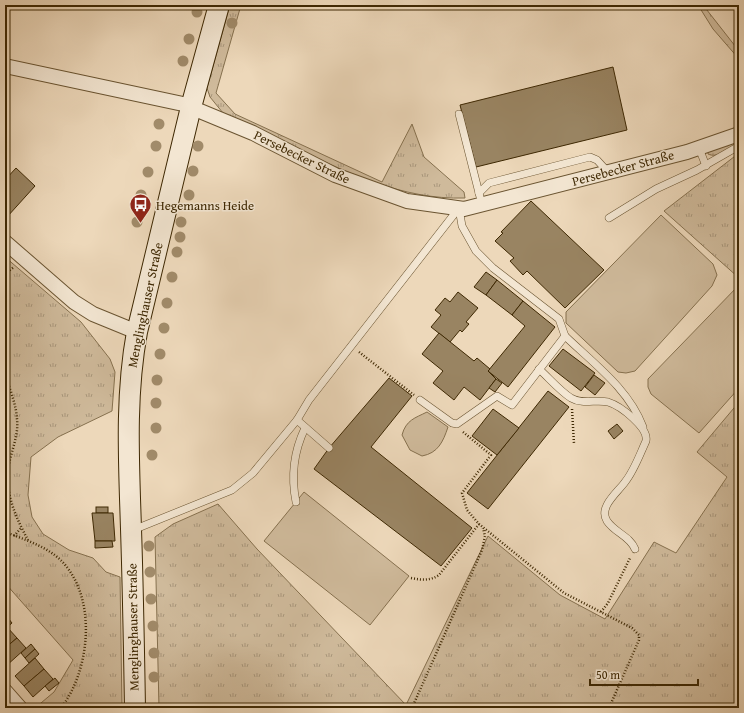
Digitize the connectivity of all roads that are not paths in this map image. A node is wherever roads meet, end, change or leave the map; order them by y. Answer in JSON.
{"nodes":[{"id":1,"x":219,"y":5,"type":"edge"},
{"id":2,"x":5,"y":66,"type":"edge"},
{"id":3,"x":191,"y":107,"type":"junction"},
{"id":4,"x":459,"y":114,"type":"dead end"},
{"id":5,"x":739,"y":134,"type":"edge"},
{"id":6,"x":739,"y":146,"type":"edge"},
{"id":7,"x":699,"y":148,"type":"junction"},
{"id":8,"x":706,"y":166,"type":"junction"},
{"id":9,"x":608,"y":172,"type":"junction"},
{"id":10,"x":480,"y":199,"type":"junction"},
{"id":11,"x":459,"y":208,"type":"junction"},
{"id":12,"x":609,"y":218,"type":"dead end"},
{"id":13,"x":5,"y":242,"type":"edge"},
{"id":14,"x":136,"y":332,"type":"junction"},
{"id":15,"x":565,"y":336,"type":"junction"},
{"id":16,"x":539,"y":369,"type":"junction"},
{"id":17,"x":420,"y":400,"type":"road end"},
{"id":18,"x":297,"y":420,"type":"junction"},
{"id":19,"x":305,"y":428,"type":"junction"},
{"id":20,"x":644,"y":428,"type":"junction"},
{"id":21,"x":329,"y":448,"type":"dead end"},
{"id":22,"x":296,"y":502,"type":"dead end"},
{"id":23,"x":131,"y":531,"type":"junction"},
{"id":24,"x":635,"y":549,"type":"road end"},
{"id":25,"x":5,"y":691,"type":"edge"},
{"id":26,"x":20,"y":708,"type":"edge"},
{"id":27,"x":136,"y":708,"type":"edge"}],
"edges":[{"from":1,"to":3,"type":"street","name":"Menglinghauser Straße"},
{"from":2,"to":3,"type":"street","name":"Persebecker Straße"},
{"from":3,"to":11,"type":"street","name":"Persebecker Straße"},
{"from":3,"to":14,"type":"street","name":"Menglinghauser Straße"},
{"from":4,"to":10,"type":"lane"},
{"from":5,"to":7,"type":"street","name":"Persebecker Straße"},
{"from":6,"to":8,"type":"lane"},
{"from":7,"to":8,"type":"lane"},
{"from":7,"to":9,"type":"street","name":"Persebecker Straße"},
{"from":8,"to":12,"type":"lane"},
{"from":9,"to":10,"type":"street","name":"Persebecker Straße"},
{"from":9,"to":10,"type":"lane"},
{"from":10,"to":11,"type":"street","name":"Persebecker Straße"},
{"from":11,"to":15,"type":"lane"},
{"from":11,"to":18,"type":"lane"},
{"from":13,"to":14,"type":"street"},
{"from":14,"to":23,"type":"street","name":"Menglinghauser Straße"},
{"from":15,"to":16,"type":"lane"},
{"from":15,"to":20,"type":"lane"},
{"from":16,"to":17,"type":"lane"},
{"from":16,"to":20,"type":"lane"},
{"from":18,"to":19,"type":"lane"},
{"from":18,"to":23,"type":"lane"},
{"from":19,"to":21,"type":"lane"},
{"from":19,"to":22,"type":"lane"},
{"from":20,"to":24,"type":"lane"},
{"from":23,"to":27,"type":"street","name":"Menglinghauser Straße"},
{"from":25,"to":26,"type":"street"}]}
